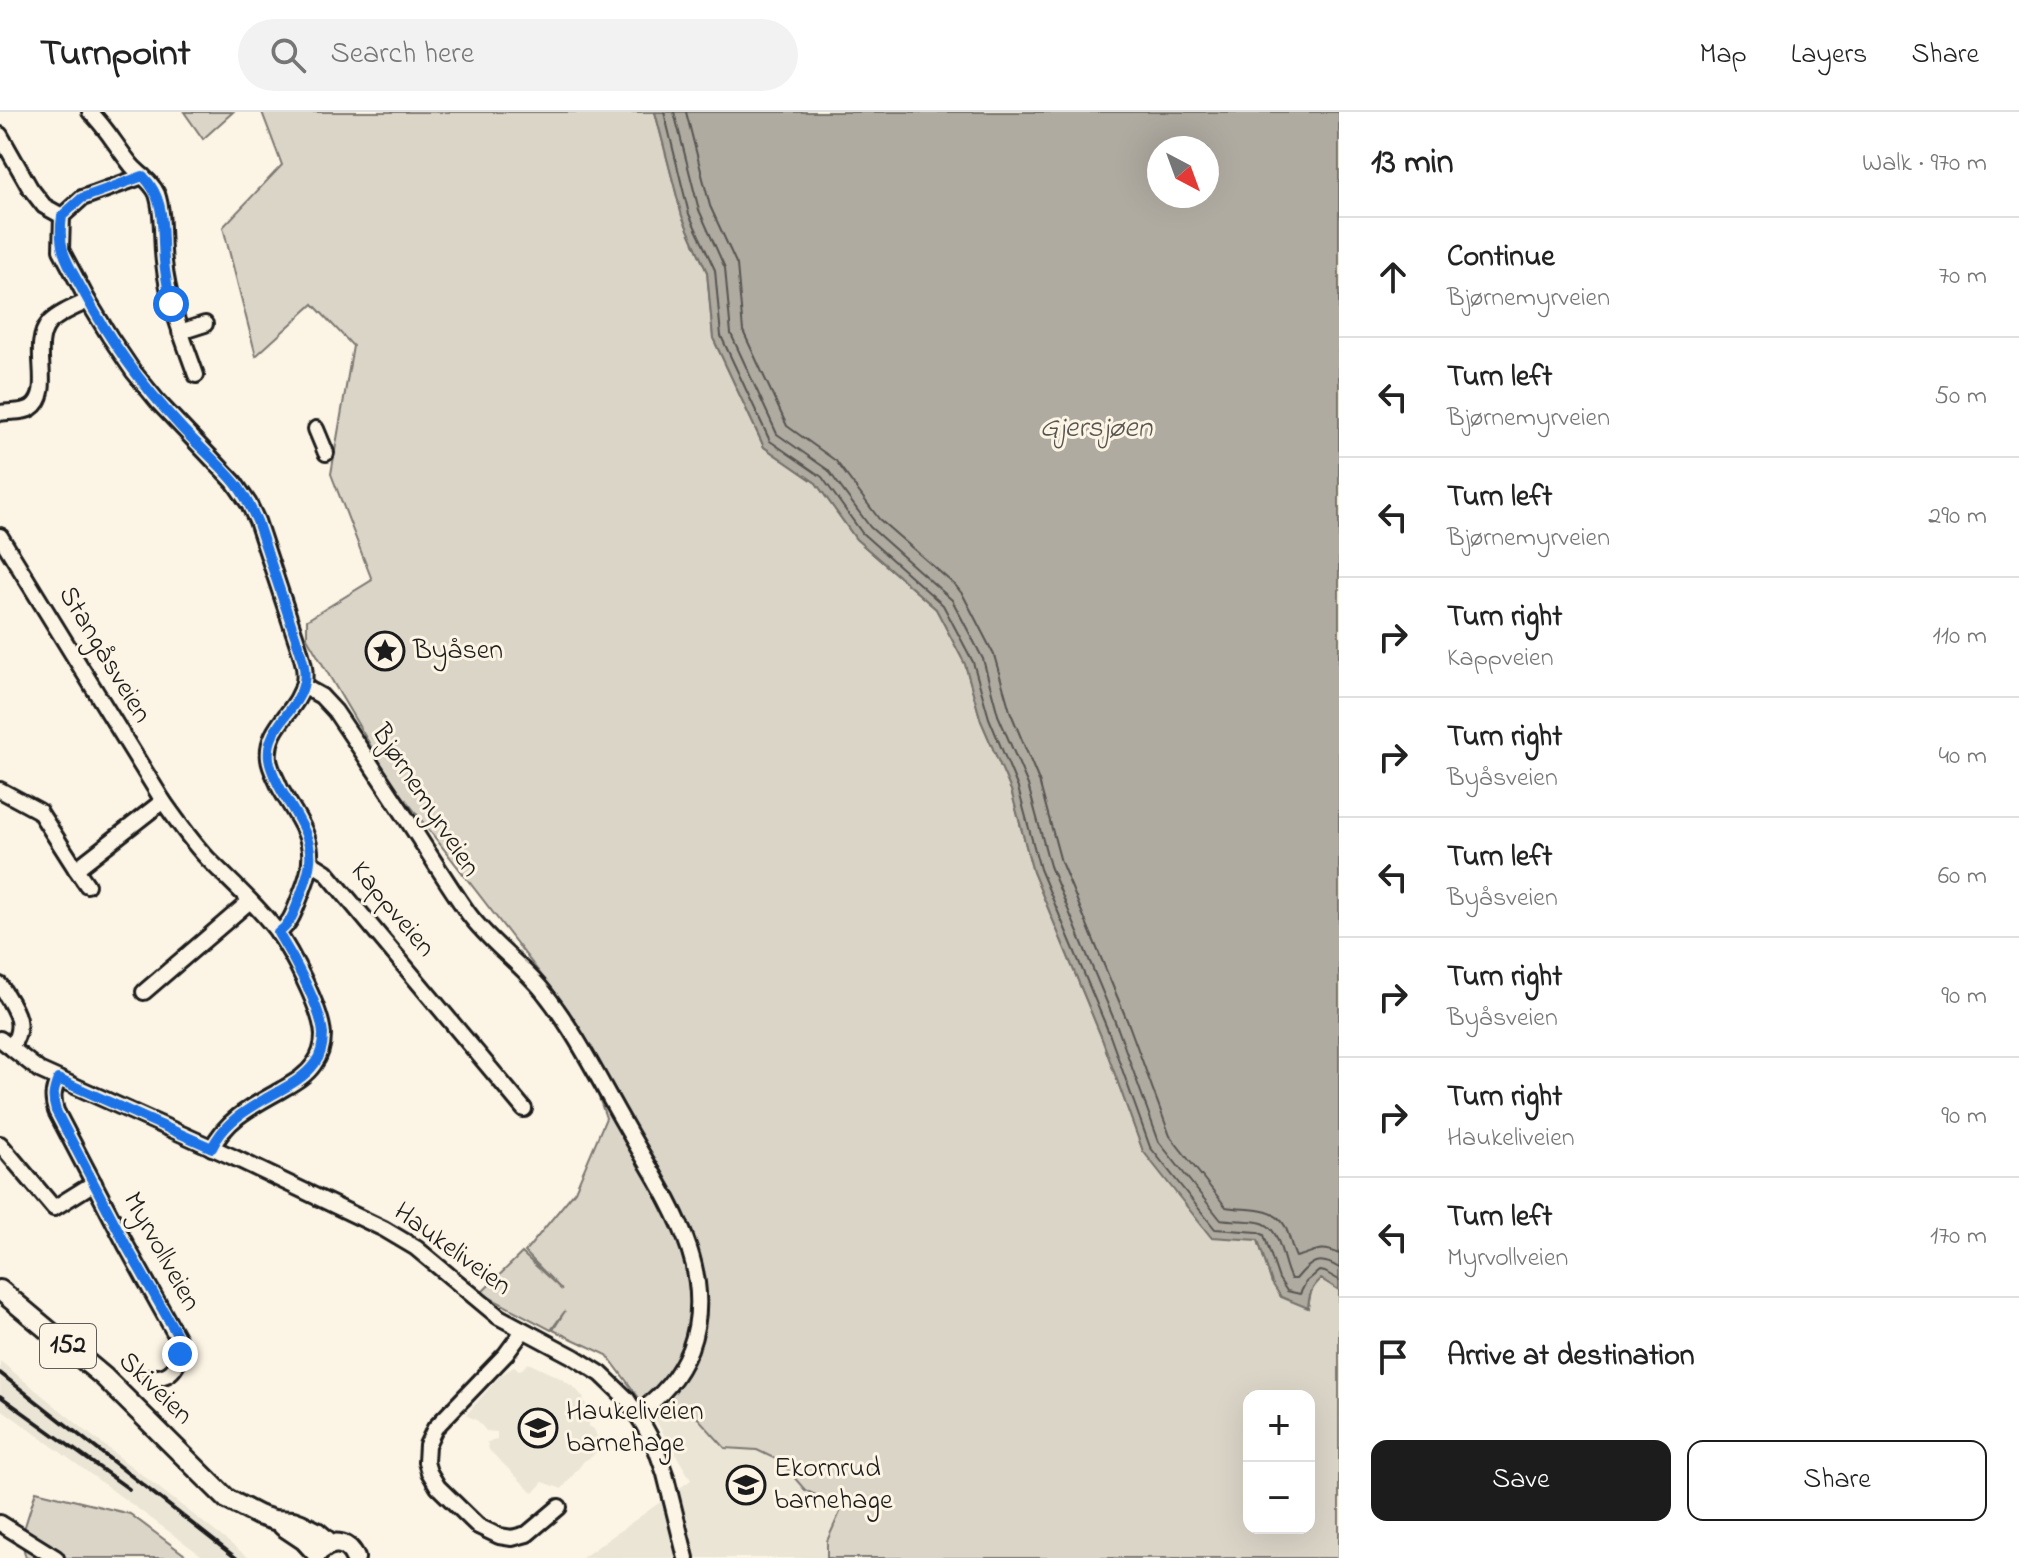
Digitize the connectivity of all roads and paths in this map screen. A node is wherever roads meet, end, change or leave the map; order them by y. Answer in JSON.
{"nodes":[{"id":1,"x":90,"y":112,"type":"edge"},
{"id":2,"x":0,"y":135,"type":"edge"},
{"id":3,"x":143,"y":176,"type":"junction"},
{"id":4,"x":62,"y":216,"type":"junction"},
{"id":5,"x":88,"y":301,"type":"junction"},
{"id":6,"x":205,"y":324,"type":"dead end"},
{"id":7,"x":180,"y":332,"type":"junction"},
{"id":8,"x":196,"y":375,"type":"dead end"},
{"id":9,"x":0,"y":413,"type":"edge"},
{"id":10,"x":316,"y":429,"type":"dead end"},
{"id":11,"x":326,"y":453,"type":"dead end"},
{"id":12,"x":0,"y":536,"type":"edge"},
{"id":13,"x":303,"y":686,"type":"junction"},
{"id":14,"x":0,"y":790,"type":"edge"},
{"id":15,"x":163,"y":801,"type":"junction"},
{"id":16,"x":310,"y":862,"type":"junction"},
{"id":17,"x":76,"y":869,"type":"junction"},
{"id":18,"x":87,"y":885,"type":"dead end"},
{"id":19,"x":250,"y":901,"type":"junction"},
{"id":20,"x":278,"y":933,"type":"junction"},
{"id":21,"x":0,"y":985,"type":"edge"},
{"id":22,"x":144,"y":992,"type":"dead end"},
{"id":23,"x":5,"y":1043,"type":"edge"},
{"id":24,"x":58,"y":1079,"type":"junction"},
{"id":25,"x":524,"y":1109,"type":"dead end"},
{"id":26,"x":0,"y":1144,"type":"edge"},
{"id":27,"x":212,"y":1148,"type":"junction"},
{"id":28,"x":94,"y":1183,"type":"junction"},
{"id":29,"x":0,"y":1290,"type":"edge"},
{"id":30,"x":523,"y":1331,"type":"junction"},
{"id":31,"x":152,"y":1377,"type":"dead end"},
{"id":32,"x":637,"y":1413,"type":"junction"},
{"id":33,"x":559,"y":1507,"type":"dead end"},
{"id":34,"x":0,"y":1523,"type":"edge"},
{"id":35,"x":322,"y":1552,"type":"edge"},
{"id":36,"x":56,"y":1558,"type":"edge"},
{"id":37,"x":355,"y":1558,"type":"edge"},
{"id":38,"x":686,"y":1558,"type":"edge"}],
"edges":[{"from":1,"to":3,"type":"street"},
{"from":2,"to":4,"type":"street"},
{"from":3,"to":4,"type":"street"},
{"from":3,"to":7,"type":"street"},
{"from":4,"to":5,"type":"street"},
{"from":5,"to":9,"type":"street"},
{"from":5,"to":13,"type":"street"},
{"from":6,"to":7,"type":"street"},
{"from":7,"to":8,"type":"street"},
{"from":10,"to":11,"type":"street"},
{"from":12,"to":15,"type":"street","name":"Stangåsveien"},
{"from":13,"to":16,"type":"street","name":"Kappveien"},
{"from":13,"to":32,"type":"street","name":"Bjørnemyrveien"},
{"from":14,"to":17,"type":"street"},
{"from":15,"to":17,"type":"street"},
{"from":15,"to":19,"type":"street","name":"Stangåsveien"},
{"from":16,"to":20,"type":"street"},
{"from":16,"to":25,"type":"street","name":"Kappveien"},
{"from":17,"to":18,"type":"street"},
{"from":19,"to":20,"type":"street","name":"Stangåsveien"},
{"from":19,"to":22,"type":"street"},
{"from":20,"to":27,"type":"street","name":"Stangåsveien"},
{"from":21,"to":23,"type":"street"},
{"from":23,"to":24,"type":"street","name":"Haukeliveien"},
{"from":24,"to":27,"type":"street","name":"Haukeliveien"},
{"from":24,"to":28,"type":"street","name":"Myrvollveien"},
{"from":26,"to":28,"type":"street","name":"Myrvollveien"},
{"from":27,"to":30,"type":"street","name":"Haukeliveien"},
{"from":28,"to":31,"type":"street","name":"Myrvollveien"},
{"from":29,"to":35,"type":"main road","name":"Skiveien","number":"152"},
{"from":30,"to":32,"type":"street","name":"Haukeliveien"},
{"from":30,"to":33,"type":"street"},
{"from":32,"to":38,"type":"street","name":"Haukeliveien"},
{"from":34,"to":36,"type":"street"},
{"from":35,"to":37,"type":"main road","number":"152"}]}
